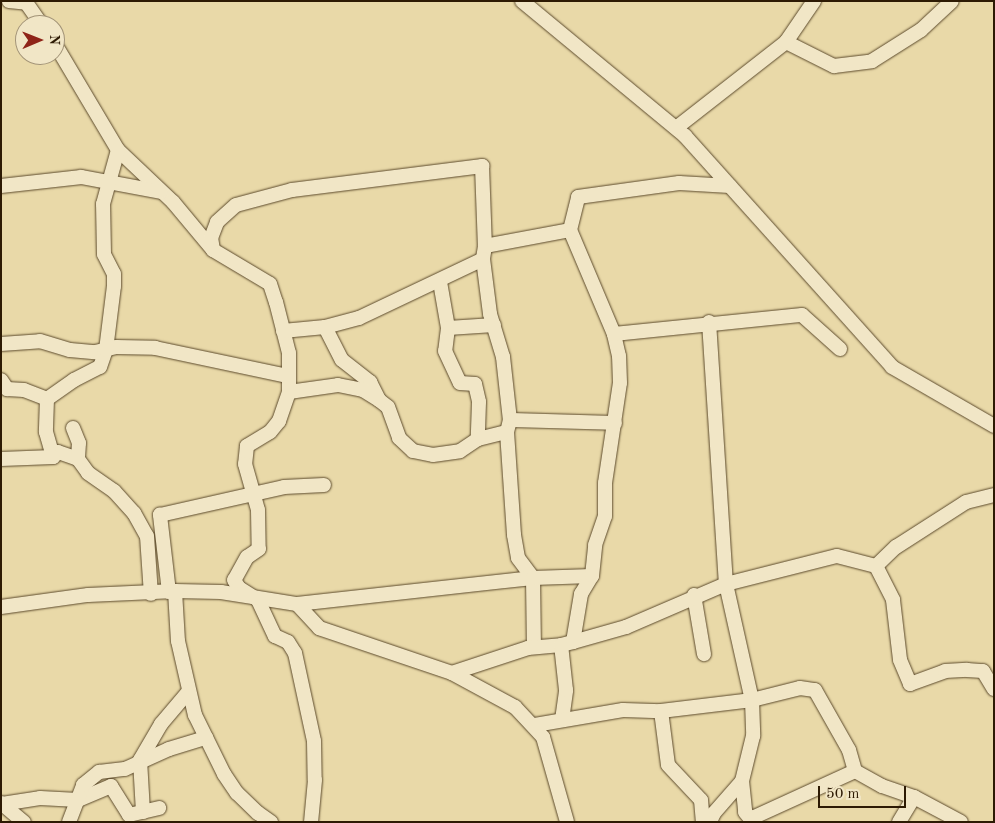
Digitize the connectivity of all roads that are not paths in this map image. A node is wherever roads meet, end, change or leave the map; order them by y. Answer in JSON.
{"nodes":[{"id":1,"x":9,"y":1,"type":"edge"},
{"id":2,"x":522,"y":1,"type":"edge"},
{"id":3,"x":814,"y":1,"type":"edge"},
{"id":4,"x":952,"y":1,"type":"edge"},
{"id":5,"x":26,"y":2,"type":"edge"},
{"id":6,"x":35,"y":15,"type":"edge"},
{"id":7,"x":786,"y":42,"type":"junction"},
{"id":8,"x":65,"y":61,"type":"edge"},
{"id":9,"x":676,"y":128,"type":"junction"},
{"id":10,"x":118,"y":150,"type":"junction"},
{"id":11,"x":110,"y":182,"type":"junction"},
{"id":12,"x":1,"y":186,"type":"edge"},
{"id":13,"x":730,"y":186,"type":"junction"},
{"id":14,"x":161,"y":192,"type":"junction"},
{"id":15,"x":570,"y":230,"type":"junction"},
{"id":16,"x":213,"y":250,"type":"junction"},
{"id":17,"x":484,"y":253,"type":"junction"},
{"id":18,"x":440,"y":282,"type":"junction"},
{"id":19,"x":709,"y":322,"type":"junction"},
{"id":20,"x":494,"y":325,"type":"junction"},
{"id":21,"x":325,"y":327,"type":"junction"},
{"id":22,"x":448,"y":328,"type":"junction"},
{"id":23,"x":283,"y":330,"type":"junction"},
{"id":24,"x":614,"y":334,"type":"junction"},
{"id":25,"x":1,"y":344,"type":"edge"},
{"id":26,"x":840,"y":349,"type":"dead end"},
{"id":27,"x":106,"y":350,"type":"junction"},
{"id":28,"x":288,"y":376,"type":"junction"},
{"id":29,"x":1,"y":380,"type":"edge"},
{"id":30,"x":289,"y":392,"type":"junction"},
{"id":31,"x":47,"y":399,"type":"junction"},
{"id":32,"x":379,"y":400,"type":"junction"},
{"id":33,"x":615,"y":423,"type":"junction"},
{"id":34,"x":509,"y":426,"type":"junction"},
{"id":35,"x":994,"y":426,"type":"edge"},
{"id":36,"x":73,"y":428,"type":"dead end"},
{"id":37,"x":478,"y":439,"type":"junction"},
{"id":38,"x":53,"y":457,"type":"junction"},
{"id":39,"x":1,"y":458,"type":"edge"},
{"id":40,"x":78,"y":460,"type":"junction"},
{"id":41,"x":324,"y":485,"type":"dead end"},
{"id":42,"x":994,"y":494,"type":"edge"},
{"id":43,"x":255,"y":495,"type":"junction"},
{"id":44,"x":876,"y":566,"type":"junction"},
{"id":45,"x":592,"y":576,"type":"junction"},
{"id":46,"x":533,"y":578,"type":"junction"},
{"id":47,"x":726,"y":584,"type":"junction"},
{"id":48,"x":172,"y":592,"type":"junction"},
{"id":49,"x":151,"y":594,"type":"junction"},
{"id":50,"x":694,"y":595,"type":"junction"},
{"id":51,"x":258,"y":600,"type":"junction"},
{"id":52,"x":297,"y":604,"type":"junction"},
{"id":53,"x":1,"y":607,"type":"edge"},
{"id":54,"x":567,"y":643,"type":"junction"},
{"id":55,"x":534,"y":647,"type":"junction"},
{"id":56,"x":704,"y":654,"type":"dead end"},
{"id":57,"x":452,"y":673,"type":"junction"},
{"id":58,"x":994,"y":689,"type":"edge"},
{"id":59,"x":188,"y":692,"type":"junction"},
{"id":60,"x":752,"y":700,"type":"junction"},
{"id":61,"x":661,"y":711,"type":"junction"},
{"id":62,"x":562,"y":720,"type":"junction"},
{"id":63,"x":535,"y":726,"type":"junction"},
{"id":64,"x":206,"y":738,"type":"junction"},
{"id":65,"x":140,"y":760,"type":"junction"},
{"id":66,"x":855,"y":771,"type":"junction"},
{"id":67,"x":742,"y":781,"type":"junction"},
{"id":68,"x":914,"y":797,"type":"junction"},
{"id":69,"x":78,"y":800,"type":"junction"},
{"id":70,"x":2,"y":804,"type":"edge"},
{"id":71,"x":159,"y":808,"type":"dead end"},
{"id":72,"x":143,"y":812,"type":"junction"},
{"id":73,"x":752,"y":820,"type":"edge"},
{"id":74,"x":24,"y":822,"type":"edge"},
{"id":75,"x":69,"y":822,"type":"edge"},
{"id":76,"x":272,"y":822,"type":"edge"},
{"id":77,"x":311,"y":822,"type":"edge"},
{"id":78,"x":567,"y":822,"type":"edge"},
{"id":79,"x":703,"y":822,"type":"edge"},
{"id":80,"x":710,"y":822,"type":"edge"},
{"id":81,"x":899,"y":822,"type":"edge"},
{"id":82,"x":961,"y":822,"type":"edge"}],
"edges":[{"from":1,"to":5,"type":"street"},
{"from":2,"to":9,"type":"street"},
{"from":3,"to":7,"type":"street"},
{"from":4,"to":7,"type":"street"},
{"from":5,"to":6,"type":"street"},
{"from":7,"to":9,"type":"street"},
{"from":8,"to":10,"type":"street"},
{"from":9,"to":13,"type":"street"},
{"from":10,"to":11,"type":"street"},
{"from":10,"to":14,"type":"street"},
{"from":11,"to":12,"type":"street"},
{"from":11,"to":14,"type":"street"},
{"from":11,"to":27,"type":"street"},
{"from":13,"to":15,"type":"street"},
{"from":13,"to":35,"type":"street"},
{"from":14,"to":16,"type":"street"},
{"from":15,"to":17,"type":"street"},
{"from":15,"to":24,"type":"street"},
{"from":16,"to":17,"type":"street"},
{"from":16,"to":23,"type":"street"},
{"from":17,"to":18,"type":"street"},
{"from":17,"to":20,"type":"street"},
{"from":18,"to":21,"type":"street"},
{"from":18,"to":22,"type":"street"},
{"from":19,"to":24,"type":"street"},
{"from":19,"to":26,"type":"street"},
{"from":19,"to":47,"type":"street"},
{"from":20,"to":22,"type":"street"},
{"from":20,"to":34,"type":"street"},
{"from":21,"to":23,"type":"street"},
{"from":21,"to":32,"type":"street"},
{"from":22,"to":37,"type":"street"},
{"from":23,"to":28,"type":"street"},
{"from":24,"to":33,"type":"street"},
{"from":25,"to":27,"type":"street"},
{"from":27,"to":28,"type":"street"},
{"from":27,"to":31,"type":"street"},
{"from":28,"to":30,"type":"street"},
{"from":29,"to":31,"type":"street"},
{"from":30,"to":32,"type":"street"},
{"from":30,"to":43,"type":"street"},
{"from":31,"to":38,"type":"street"},
{"from":32,"to":37,"type":"street"},
{"from":33,"to":34,"type":"street"},
{"from":33,"to":45,"type":"street"},
{"from":34,"to":37,"type":"street"},
{"from":34,"to":46,"type":"street"},
{"from":36,"to":40,"type":"street"},
{"from":38,"to":39,"type":"street"},
{"from":38,"to":40,"type":"street"},
{"from":40,"to":49,"type":"street"},
{"from":41,"to":43,"type":"street"},
{"from":42,"to":44,"type":"street"},
{"from":43,"to":48,"type":"street"},
{"from":43,"to":51,"type":"street"},
{"from":44,"to":47,"type":"street"},
{"from":44,"to":58,"type":"street"},
{"from":45,"to":46,"type":"street"},
{"from":45,"to":54,"type":"street"},
{"from":46,"to":52,"type":"street"},
{"from":46,"to":55,"type":"street"},
{"from":47,"to":50,"type":"street"},
{"from":47,"to":60,"type":"street"},
{"from":48,"to":49,"type":"street"},
{"from":48,"to":51,"type":"street"},
{"from":48,"to":59,"type":"street"},
{"from":49,"to":53,"type":"street"},
{"from":50,"to":54,"type":"street"},
{"from":50,"to":56,"type":"street"},
{"from":51,"to":52,"type":"street"},
{"from":51,"to":77,"type":"street"},
{"from":52,"to":57,"type":"street"},
{"from":54,"to":55,"type":"street"},
{"from":54,"to":62,"type":"street"},
{"from":55,"to":57,"type":"street"},
{"from":57,"to":63,"type":"street"},
{"from":59,"to":64,"type":"street"},
{"from":59,"to":65,"type":"street"},
{"from":60,"to":61,"type":"street"},
{"from":60,"to":66,"type":"street"},
{"from":60,"to":67,"type":"street"},
{"from":61,"to":62,"type":"street"},
{"from":61,"to":79,"type":"street"},
{"from":62,"to":63,"type":"street"},
{"from":63,"to":78,"type":"street"},
{"from":64,"to":65,"type":"street"},
{"from":64,"to":76,"type":"street"},
{"from":65,"to":69,"type":"street"},
{"from":65,"to":72,"type":"street"},
{"from":66,"to":68,"type":"street"},
{"from":66,"to":73,"type":"street"},
{"from":67,"to":73,"type":"street"},
{"from":67,"to":80,"type":"street"},
{"from":68,"to":81,"type":"street"},
{"from":68,"to":82,"type":"street"},
{"from":69,"to":70,"type":"street"},
{"from":69,"to":72,"type":"street"},
{"from":69,"to":75,"type":"street"},
{"from":70,"to":74,"type":"street"},
{"from":71,"to":72,"type":"street"}]}
